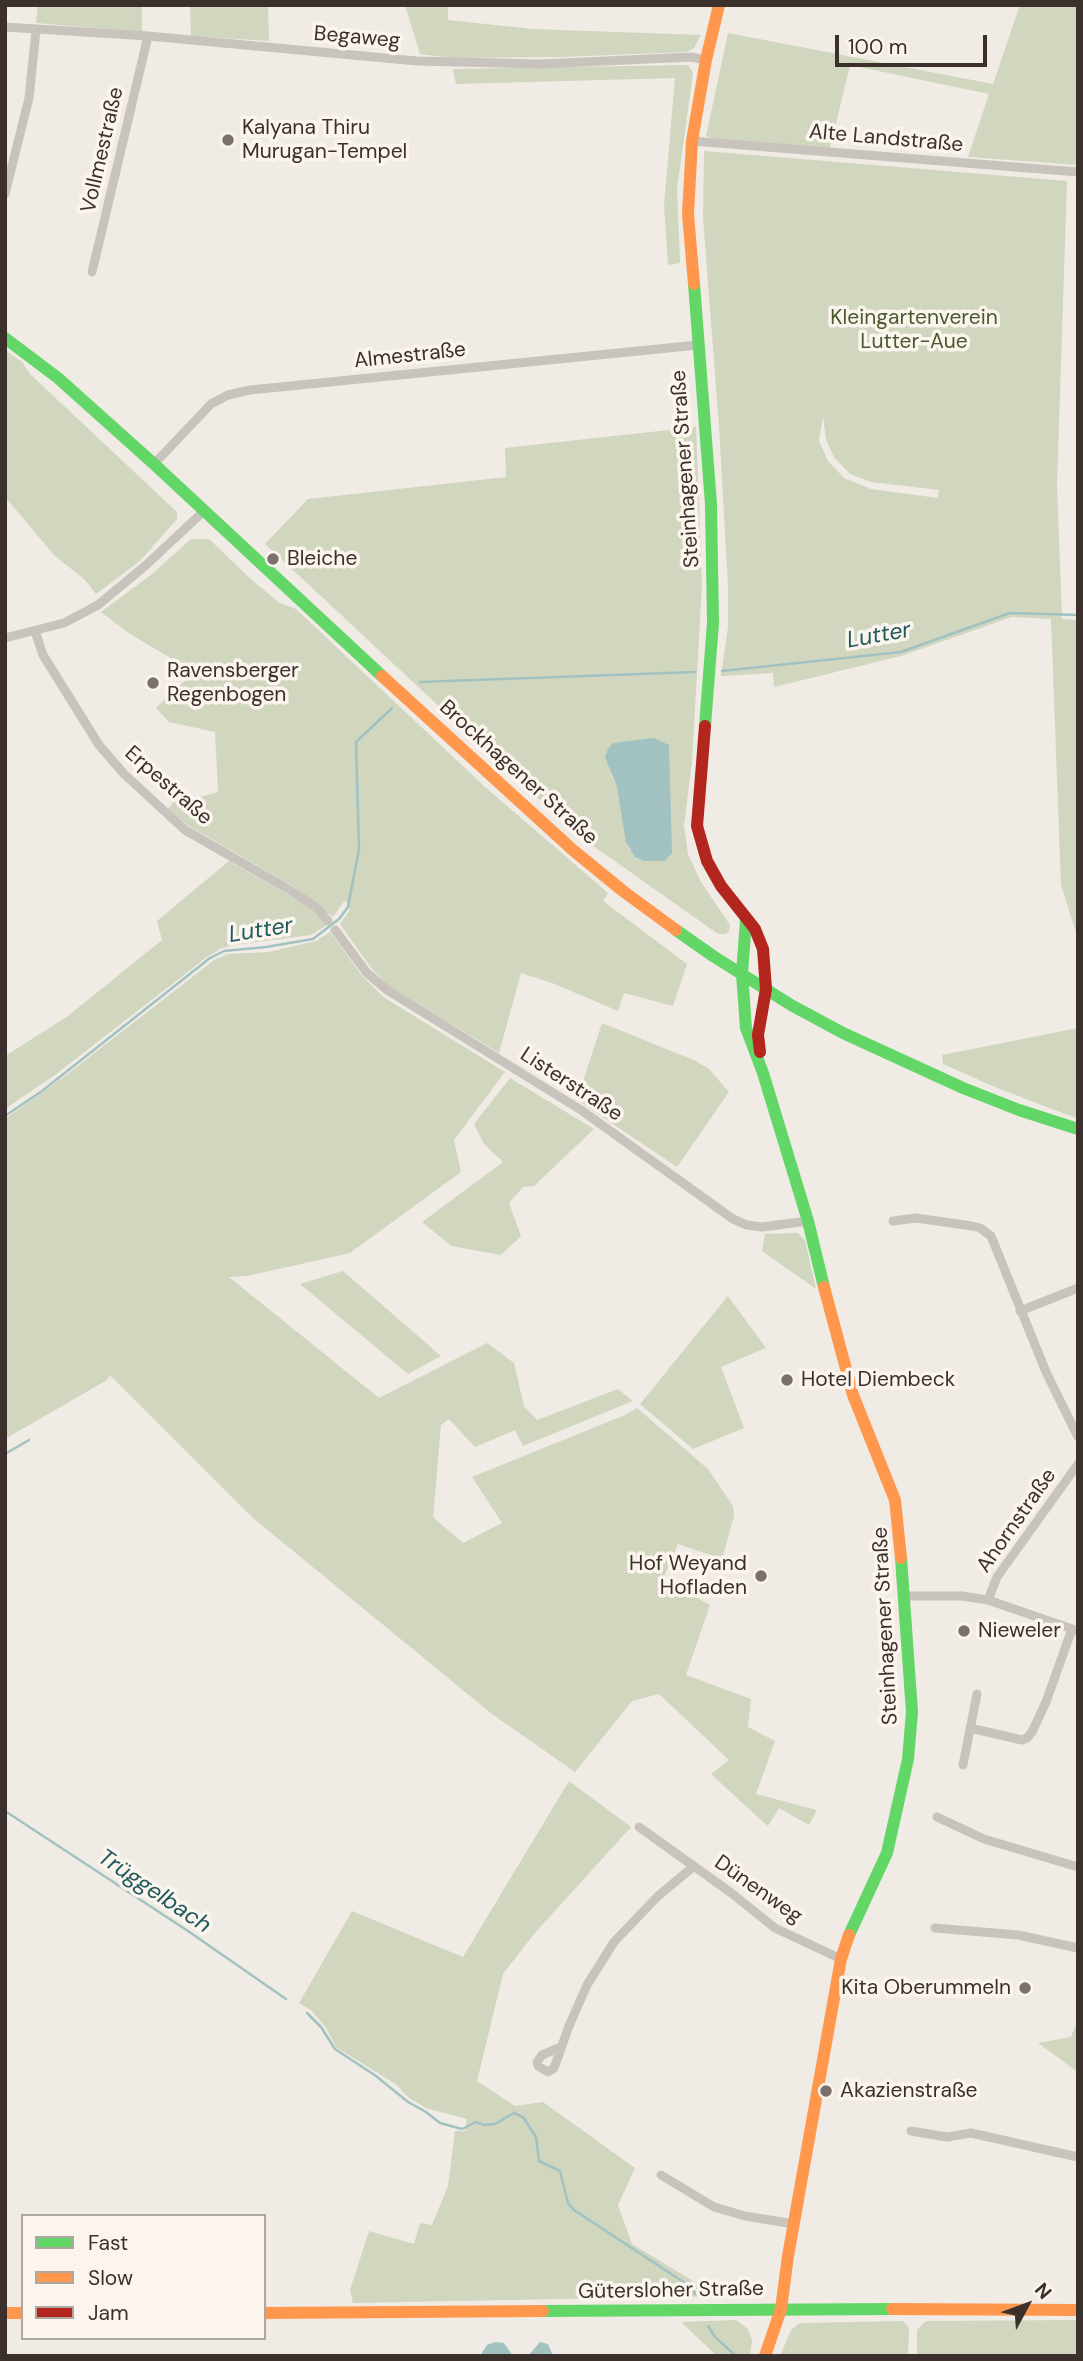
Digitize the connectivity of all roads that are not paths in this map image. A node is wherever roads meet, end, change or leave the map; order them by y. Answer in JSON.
{"nodes":[{"id":1,"x":719,"y":5,"type":"edge"},
{"id":2,"x":5,"y":27,"type":"edge"},
{"id":3,"x":36,"y":30,"type":"junction"},
{"id":4,"x":148,"y":36,"type":"junction"},
{"id":5,"x":706,"y":61,"type":"junction"},
{"id":6,"x":692,"y":141,"type":"junction"},
{"id":7,"x":1078,"y":172,"type":"edge"},
{"id":8,"x":5,"y":194,"type":"edge"},
{"id":9,"x":92,"y":272,"type":"dead end"},
{"id":10,"x":5,"y":338,"type":"edge"},
{"id":11,"x":698,"y":345,"type":"junction"},
{"id":12,"x":154,"y":464,"type":"junction"},
{"id":13,"x":205,"y":510,"type":"junction"},
{"id":14,"x":35,"y":632,"type":"junction"},
{"id":15,"x":5,"y":638,"type":"edge"},
{"id":16,"x":328,"y":920,"type":"dead end"},
{"id":17,"x":746,"y":920,"type":"junction"},
{"id":18,"x":335,"y":930,"type":"dead end"},
{"id":19,"x":742,"y":974,"type":"junction"},
{"id":20,"x":766,"y":989,"type":"junction"},
{"id":21,"x":763,"y":1073,"type":"junction"},
{"id":22,"x":1078,"y":1129,"type":"edge"},
{"id":23,"x":808,"y":1221,"type":"junction"},
{"id":24,"x":893,"y":1221,"type":"dead end"},
{"id":25,"x":1078,"y":1288,"type":"edge"},
{"id":26,"x":1020,"y":1311,"type":"junction"},
{"id":27,"x":1078,"y":1437,"type":"edge"},
{"id":28,"x":1078,"y":1464,"type":"edge"},
{"id":29,"x":905,"y":1596,"type":"junction"},
{"id":30,"x":988,"y":1600,"type":"junction"},
{"id":31,"x":1075,"y":1630,"type":"edge"},
{"id":32,"x":977,"y":1694,"type":"dead end"},
{"id":33,"x":970,"y":1728,"type":"junction"},
{"id":34,"x":963,"y":1765,"type":"dead end"},
{"id":35,"x":937,"y":1817,"type":"dead end"},
{"id":36,"x":639,"y":1827,"type":"dead end"},
{"id":37,"x":693,"y":1867,"type":"junction"},
{"id":38,"x":1078,"y":1867,"type":"edge"},
{"id":39,"x":935,"y":1928,"type":"dead end"},
{"id":40,"x":1078,"y":1948,"type":"edge"},
{"id":41,"x":842,"y":1959,"type":"junction"},
{"id":42,"x":561,"y":2047,"type":"dead end"},
{"id":43,"x":911,"y":2131,"type":"dead end"},
{"id":44,"x":1078,"y":2157,"type":"edge"},
{"id":45,"x":661,"y":2175,"type":"dead end"},
{"id":46,"x":794,"y":2224,"type":"junction"},
{"id":47,"x":781,"y":2309,"type":"junction"},
{"id":48,"x":1078,"y":2310,"type":"edge"},
{"id":49,"x":266,"y":2313,"type":"edge"},
{"id":50,"x":765,"y":2356,"type":"edge"}],
"edges":[{"from":1,"to":5,"type":"main road","name":"Steinhagener Straße"},
{"from":2,"to":3,"type":"street","name":"Begaweg"},
{"from":3,"to":4,"type":"street","name":"Begaweg"},
{"from":3,"to":8,"type":"street"},
{"from":4,"to":5,"type":"street","name":"Begaweg"},
{"from":4,"to":9,"type":"street","name":"Vollmestraße"},
{"from":5,"to":6,"type":"main road","name":"Steinhagener Straße"},
{"from":6,"to":7,"type":"street","name":"Alte Landstraße"},
{"from":6,"to":11,"type":"main road","name":"Steinhagener Straße"},
{"from":10,"to":12,"type":"main road","name":"Brockhagener Straße"},
{"from":11,"to":12,"type":"street","name":"Almestraße"},
{"from":11,"to":17,"type":"main road","name":"Steinhagener Straße"},
{"from":12,"to":13,"type":"main road","name":"Brockhagener Straße"},
{"from":13,"to":14,"type":"street"},
{"from":13,"to":19,"type":"main road","name":"Brockhagener Straße"},
{"from":14,"to":15,"type":"street"},
{"from":14,"to":16,"type":"street","name":"Erpestraße"},
{"from":17,"to":19,"type":"main road","name":"Steinhagener Straße"},
{"from":17,"to":20,"type":"main road","name":"Steinhagener Straße"},
{"from":18,"to":23,"type":"street","name":"Listerstraße"},
{"from":19,"to":20,"type":"main road","name":"Brockhagener Straße"},
{"from":19,"to":21,"type":"main road","name":"Steinhagener Straße"},
{"from":20,"to":21,"type":"main road","name":"Steinhagener Straße"},
{"from":20,"to":22,"type":"main road","name":"Brockhagener Straße"},
{"from":21,"to":23,"type":"main road","name":"Steinhagener Straße"},
{"from":23,"to":29,"type":"main road","name":"Steinhagener Straße"},
{"from":24,"to":26,"type":"street"},
{"from":25,"to":26,"type":"street"},
{"from":26,"to":27,"type":"street"},
{"from":28,"to":30,"type":"street","name":"Ahornstraße"},
{"from":29,"to":30,"type":"street"},
{"from":29,"to":41,"type":"main road","name":"Steinhagener Straße"},
{"from":30,"to":31,"type":"street"},
{"from":31,"to":33,"type":"street"},
{"from":32,"to":33,"type":"street"},
{"from":33,"to":34,"type":"street"},
{"from":35,"to":38,"type":"street"},
{"from":36,"to":37,"type":"street","name":"Dünenweg"},
{"from":37,"to":41,"type":"street","name":"Dünenweg"},
{"from":37,"to":42,"type":"street","name":"Dünenweg"},
{"from":39,"to":40,"type":"street"},
{"from":41,"to":46,"type":"main road","name":"Steinhagener Straße"},
{"from":43,"to":44,"type":"street"},
{"from":45,"to":46,"type":"street"},
{"from":46,"to":47,"type":"main road","name":"Steinhagener Straße"},
{"from":47,"to":48,"type":"main road","name":"Gütersloher Straße"},
{"from":47,"to":49,"type":"main road","name":"Gütersloher Straße"},
{"from":47,"to":50,"type":"main road","name":"Steinhagener Straße"}]}
